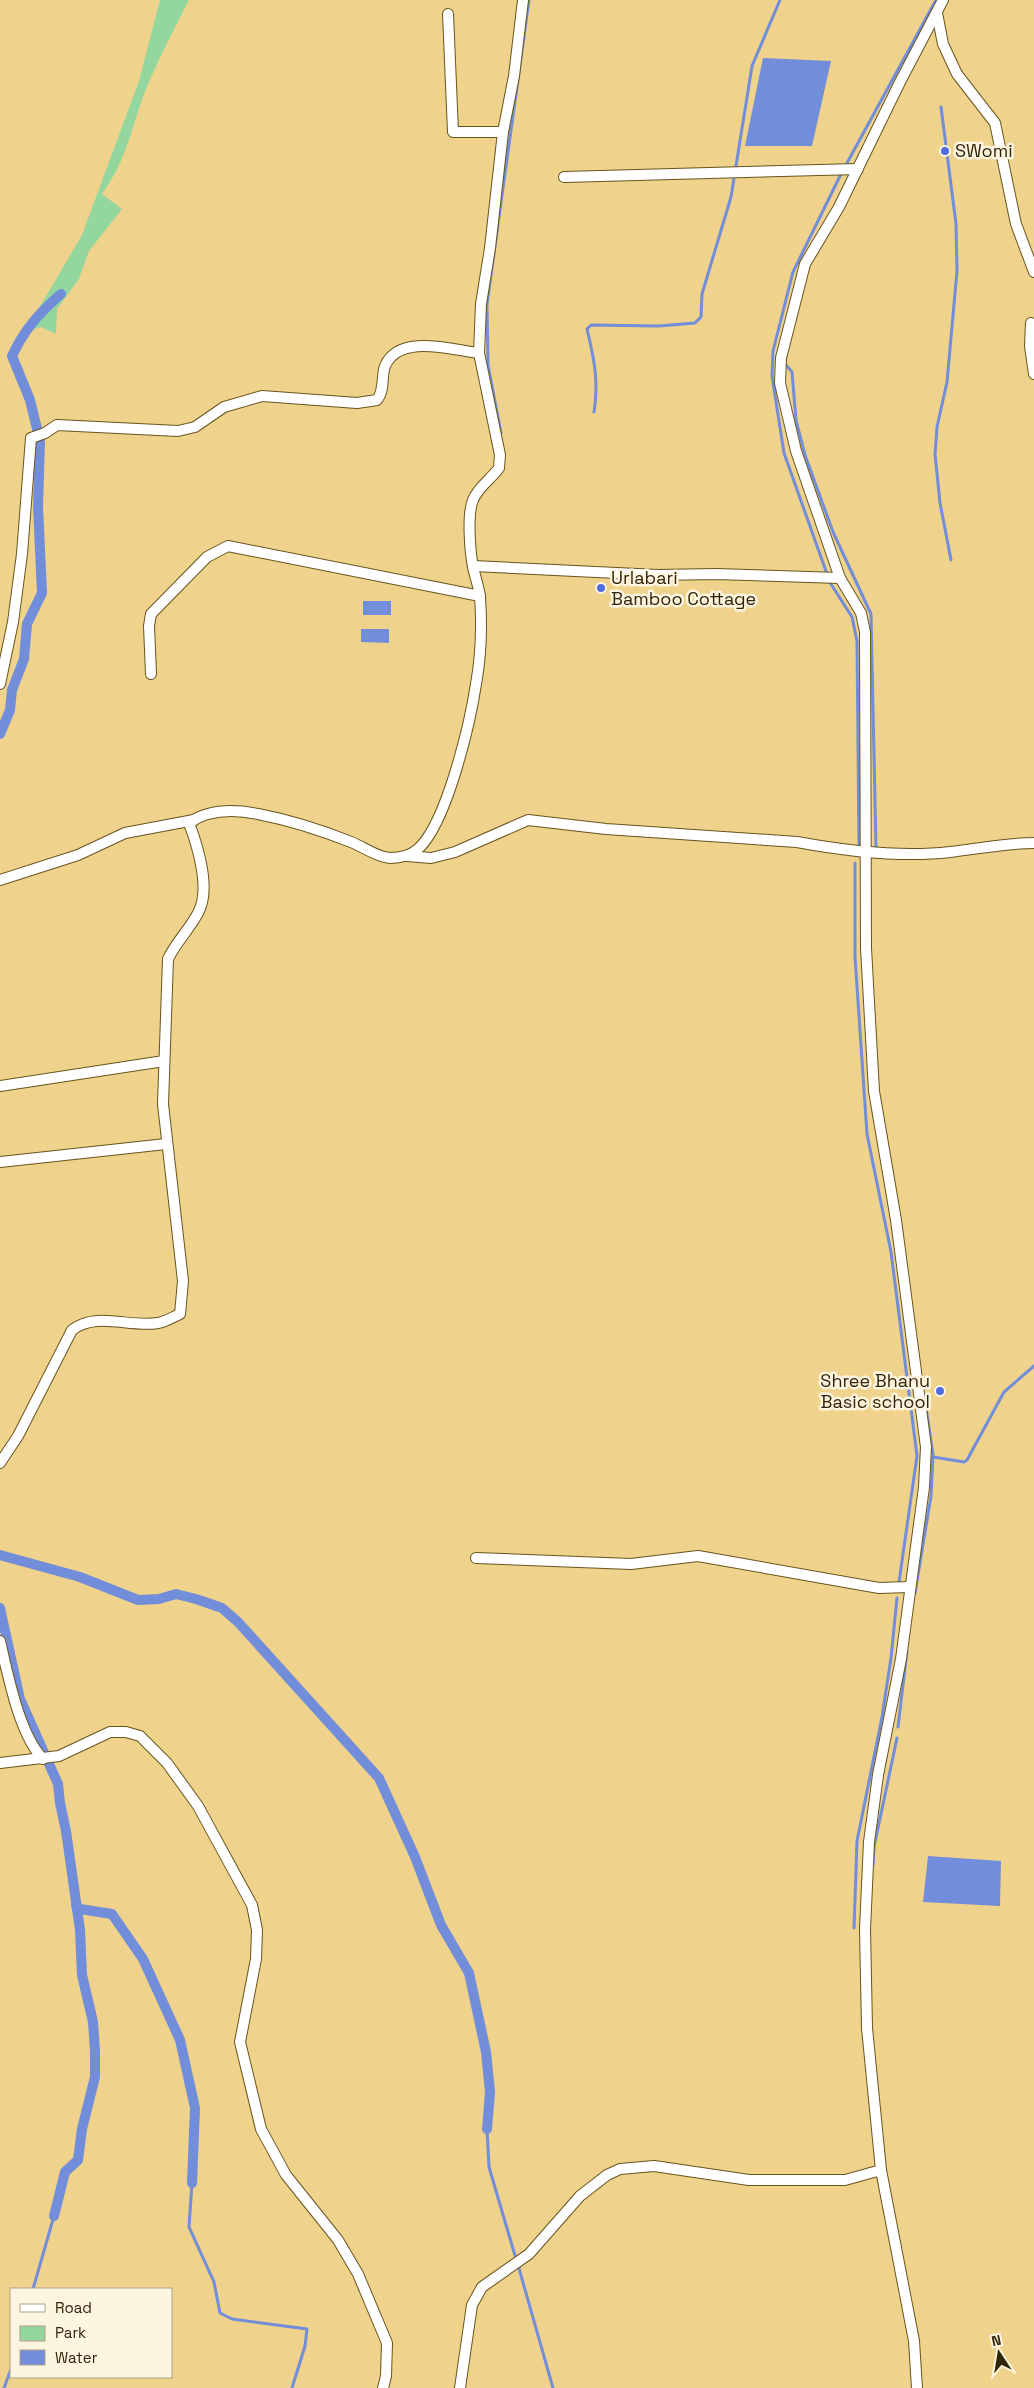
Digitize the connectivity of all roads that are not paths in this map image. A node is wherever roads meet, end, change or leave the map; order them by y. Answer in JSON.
{"nodes":[{"id":1,"x":523,"y":0,"type":"edge"},
{"id":2,"x":944,"y":0,"type":"edge"},
{"id":3,"x":448,"y":14,"type":"dead end"},
{"id":4,"x":937,"y":14,"type":"junction"},
{"id":5,"x":503,"y":132,"type":"junction"},
{"id":6,"x":858,"y":168,"type":"junction"},
{"id":7,"x":564,"y":177,"type":"dead end"},
{"id":8,"x":1034,"y":272,"type":"edge"},
{"id":9,"x":1031,"y":323,"type":"dead end"},
{"id":10,"x":479,"y":352,"type":"junction"},
{"id":11,"x":1034,"y":374,"type":"edge"},
{"id":12,"x":473,"y":566,"type":"junction"},
{"id":13,"x":840,"y":578,"type":"junction"},
{"id":14,"x":480,"y":596,"type":"junction"},
{"id":15,"x":151,"y":674,"type":"dead end"},
{"id":16,"x":0,"y":684,"type":"edge"},
{"id":17,"x":194,"y":820,"type":"junction"},
{"id":18,"x":1034,"y":843,"type":"edge"},
{"id":19,"x":864,"y":850,"type":"junction"},
{"id":20,"x":408,"y":856,"type":"junction"},
{"id":21,"x":0,"y":880,"type":"edge"},
{"id":22,"x":164,"y":1061,"type":"junction"},
{"id":23,"x":0,"y":1086,"type":"edge"},
{"id":24,"x":166,"y":1144,"type":"junction"},
{"id":25,"x":0,"y":1162,"type":"edge"},
{"id":26,"x":0,"y":1463,"type":"edge"},
{"id":27,"x":476,"y":1558,"type":"dead end"},
{"id":28,"x":909,"y":1586,"type":"junction"},
{"id":29,"x":0,"y":1640,"type":"edge"},
{"id":30,"x":35,"y":1751,"type":"junction"},
{"id":31,"x":43,"y":1759,"type":"junction"},
{"id":32,"x":27,"y":1761,"type":"junction"},
{"id":33,"x":0,"y":1763,"type":"edge"},
{"id":34,"x":881,"y":2170,"type":"junction"},
{"id":35,"x":383,"y":2388,"type":"edge"},
{"id":36,"x":460,"y":2388,"type":"edge"},
{"id":37,"x":917,"y":2388,"type":"edge"}],
"edges":[{"from":1,"to":5,"type":"street"},
{"from":2,"to":4,"type":"street"},
{"from":3,"to":5,"type":"street"},
{"from":4,"to":6,"type":"street"},
{"from":4,"to":8,"type":"street"},
{"from":5,"to":10,"type":"street"},
{"from":6,"to":7,"type":"street"},
{"from":6,"to":13,"type":"street"},
{"from":9,"to":11,"type":"street"},
{"from":10,"to":12,"type":"street"},
{"from":10,"to":16,"type":"street"},
{"from":12,"to":13,"type":"street"},
{"from":12,"to":14,"type":"street"},
{"from":13,"to":19,"type":"street"},
{"from":14,"to":15,"type":"street"},
{"from":14,"to":20,"type":"street"},
{"from":17,"to":20,"type":"street"},
{"from":17,"to":21,"type":"street"},
{"from":17,"to":22,"type":"street"},
{"from":18,"to":19,"type":"street"},
{"from":19,"to":20,"type":"street"},
{"from":19,"to":28,"type":"street"},
{"from":22,"to":23,"type":"street"},
{"from":22,"to":24,"type":"street"},
{"from":24,"to":25,"type":"street"},
{"from":24,"to":26,"type":"street"},
{"from":27,"to":28,"type":"street"},
{"from":28,"to":34,"type":"street"},
{"from":29,"to":30,"type":"street"},
{"from":30,"to":31,"type":"street"},
{"from":30,"to":32,"type":"street"},
{"from":31,"to":32,"type":"street"},
{"from":31,"to":35,"type":"street"},
{"from":32,"to":33,"type":"street"},
{"from":34,"to":36,"type":"street"},
{"from":34,"to":37,"type":"street"}]}
